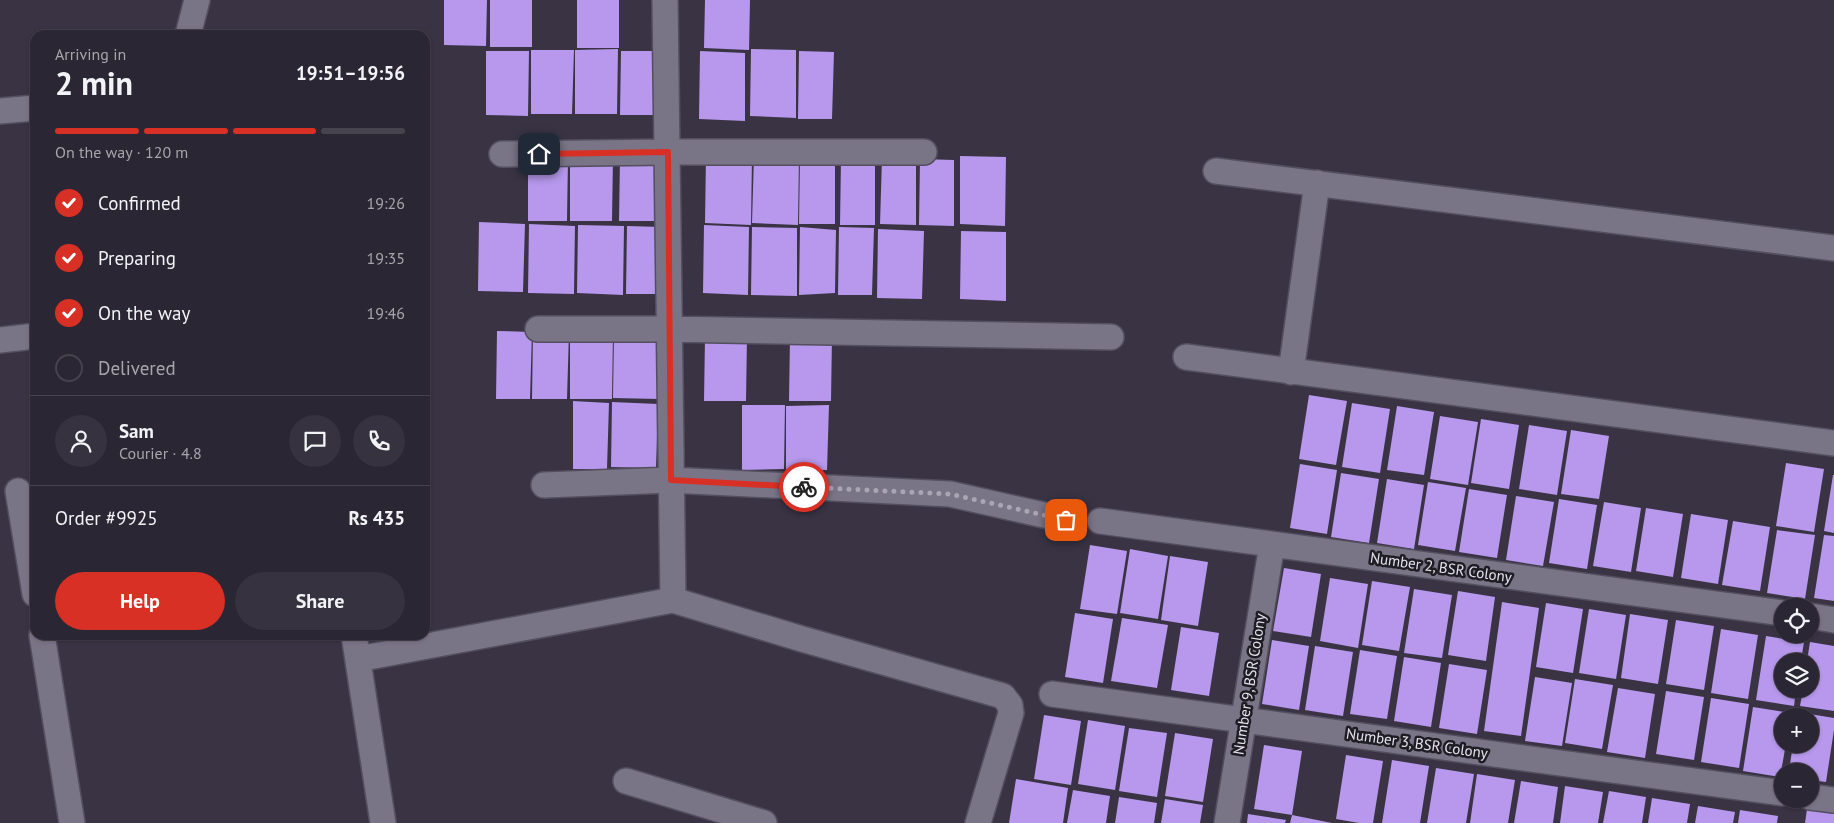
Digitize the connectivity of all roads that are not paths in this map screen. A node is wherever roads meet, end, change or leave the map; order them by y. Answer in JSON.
{"nodes":[{"id":1,"x":197,"y":0,"type":"edge"},
{"id":2,"x":665,"y":0,"type":"edge"},
{"id":3,"x":189,"y":30,"type":"edge"},
{"id":4,"x":30,"y":108,"type":"edge"},
{"id":5,"x":0,"y":111,"type":"edge"},
{"id":6,"x":668,"y":152,"type":"junction"},
{"id":7,"x":924,"y":152,"type":"dead end"},
{"id":8,"x":502,"y":154,"type":"dead end"},
{"id":9,"x":1216,"y":171,"type":"dead end"},
{"id":10,"x":1317,"y":183,"type":"junction"},
{"id":11,"x":1834,"y":248,"type":"edge"},
{"id":12,"x":538,"y":329,"type":"dead end"},
{"id":13,"x":668,"y":329,"type":"junction"},
{"id":14,"x":30,"y":337,"type":"edge"},
{"id":15,"x":1112,"y":337,"type":"dead end"},
{"id":16,"x":0,"y":340,"type":"edge"},
{"id":17,"x":1186,"y":357,"type":"dead end"},
{"id":18,"x":1291,"y":372,"type":"junction"},
{"id":19,"x":1834,"y":443,"type":"edge"},
{"id":20,"x":671,"y":480,"type":"junction"},
{"id":21,"x":544,"y":485,"type":"dead end"},
{"id":22,"x":18,"y":491,"type":"dead end"},
{"id":23,"x":1066,"y":520,"type":"dead end"},
{"id":24,"x":1100,"y":522,"type":"dead end"},
{"id":25,"x":1272,"y":544,"type":"junction"},
{"id":26,"x":30,"y":564,"type":"edge"},
{"id":27,"x":673,"y":600,"type":"junction"},
{"id":28,"x":1774,"y":612,"type":"edge"},
{"id":29,"x":1819,"y":618,"type":"edge"},
{"id":30,"x":1834,"y":620,"type":"edge"},
{"id":31,"x":43,"y":640,"type":"edge"},
{"id":32,"x":355,"y":640,"type":"edge"},
{"id":33,"x":358,"y":659,"type":"junction"},
{"id":34,"x":1052,"y":694,"type":"dead end"},
{"id":35,"x":1243,"y":719,"type":"junction"},
{"id":36,"x":626,"y":781,"type":"dead end"},
{"id":37,"x":1774,"y":792,"type":"edge"},
{"id":38,"x":1819,"y":798,"type":"edge"},
{"id":39,"x":1834,"y":800,"type":"edge"},
{"id":40,"x":72,"y":823,"type":"edge"},
{"id":41,"x":383,"y":823,"type":"edge"},
{"id":42,"x":764,"y":823,"type":"edge"},
{"id":43,"x":978,"y":823,"type":"edge"},
{"id":44,"x":1227,"y":823,"type":"edge"}],
"edges":[{"from":1,"to":3,"type":"street"},
{"from":2,"to":6,"type":"street"},
{"from":4,"to":5,"type":"street"},
{"from":6,"to":7,"type":"street"},
{"from":6,"to":8,"type":"street"},
{"from":6,"to":13,"type":"street"},
{"from":9,"to":10,"type":"street"},
{"from":10,"to":11,"type":"street"},
{"from":10,"to":18,"type":"street"},
{"from":12,"to":13,"type":"street"},
{"from":13,"to":15,"type":"street"},
{"from":13,"to":20,"type":"street"},
{"from":14,"to":16,"type":"street"},
{"from":17,"to":18,"type":"street"},
{"from":18,"to":19,"type":"street"},
{"from":20,"to":21,"type":"street"},
{"from":20,"to":23,"type":"street"},
{"from":20,"to":27,"type":"street"},
{"from":22,"to":26,"type":"street"},
{"from":24,"to":25,"type":"street","name":"Number 2, BSR Colony"},
{"from":25,"to":28,"type":"street","name":"Number 2, BSR Colony"},
{"from":25,"to":35,"type":"street","name":"Number 9, BSR Colony"},
{"from":27,"to":33,"type":"street"},
{"from":27,"to":43,"type":"street"},
{"from":29,"to":30,"type":"street"},
{"from":31,"to":40,"type":"street"},
{"from":32,"to":33,"type":"street"},
{"from":33,"to":41,"type":"street"},
{"from":34,"to":35,"type":"street","name":"Number 3, BSR Colony"},
{"from":35,"to":37,"type":"street","name":"Number 3, BSR Colony"},
{"from":35,"to":44,"type":"street","name":"Number 9, BSR Colony"},
{"from":36,"to":42,"type":"street"},
{"from":38,"to":39,"type":"street"}]}
